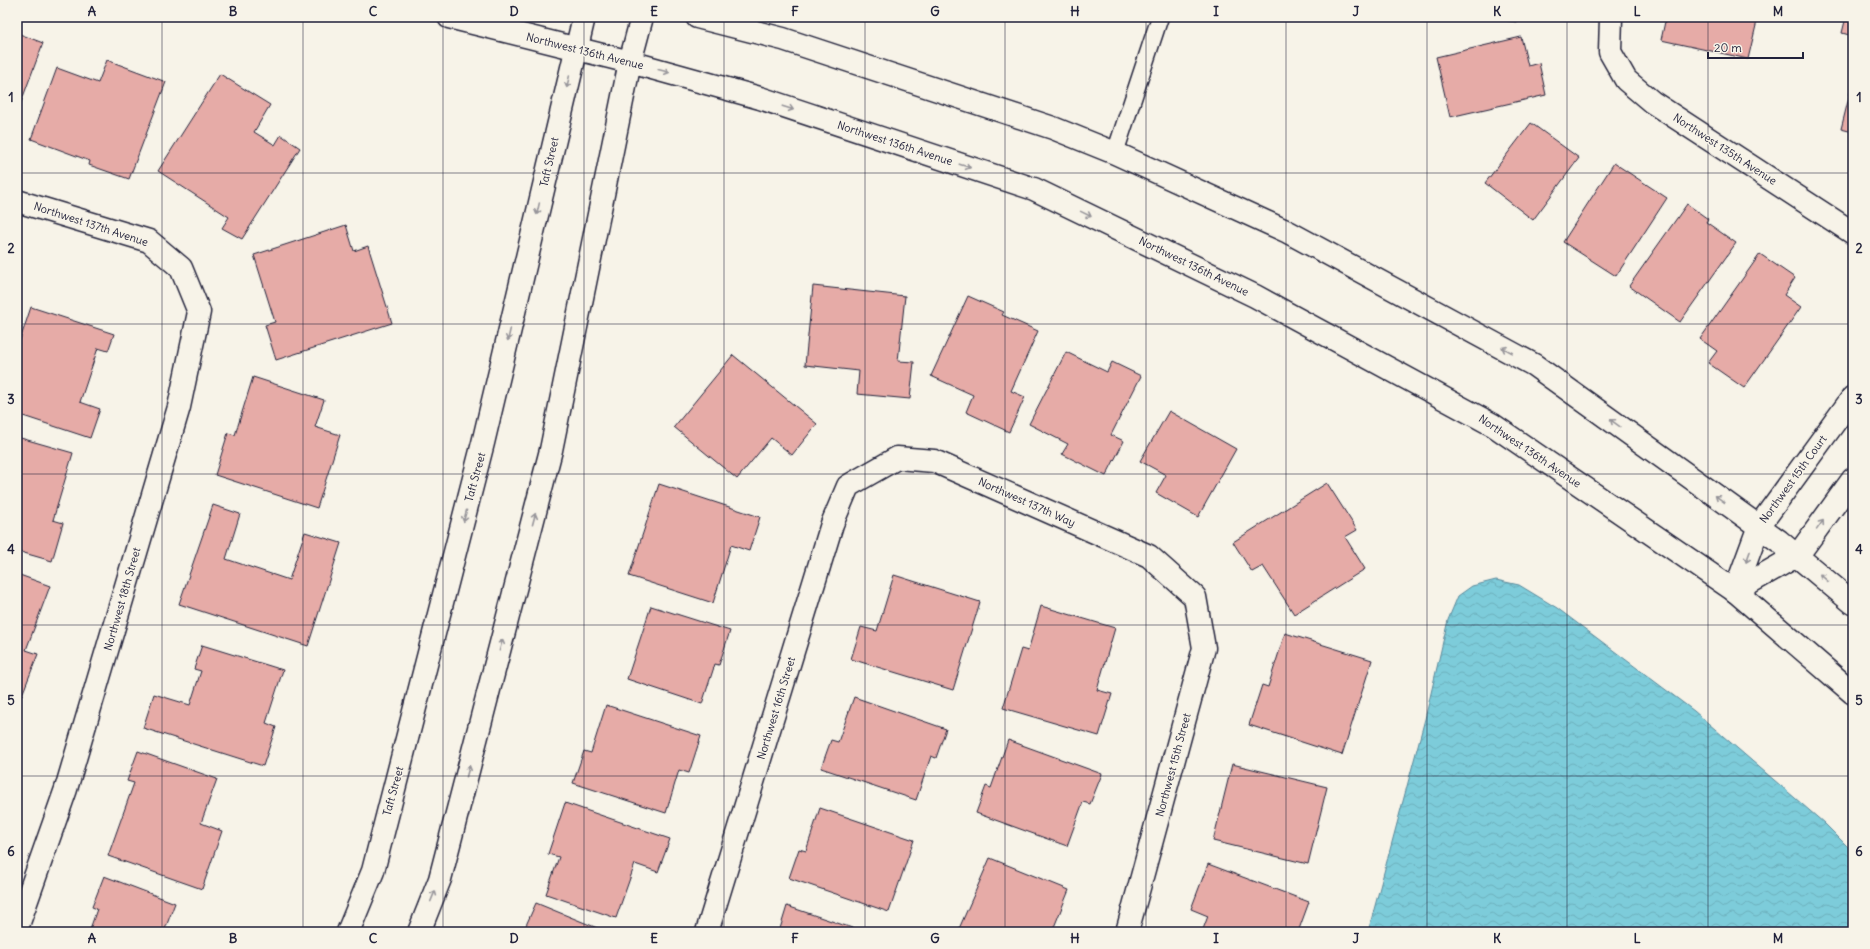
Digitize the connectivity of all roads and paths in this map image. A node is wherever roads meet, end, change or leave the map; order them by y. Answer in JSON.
{"nodes":[{"id":1,"x":449,"y":17,"type":"edge"},
{"id":2,"x":584,"y":17,"type":"edge"},
{"id":3,"x":642,"y":17,"type":"edge"},
{"id":4,"x":697,"y":17,"type":"edge"},
{"id":5,"x":1160,"y":17,"type":"edge"},
{"id":6,"x":1611,"y":17,"type":"edge"},
{"id":7,"x":576,"y":48,"type":"junction"},
{"id":8,"x":630,"y":62,"type":"junction"},
{"id":9,"x":1115,"y":153,"type":"junction"},
{"id":10,"x":17,"y":200,"type":"edge"},
{"id":11,"x":1853,"y":233,"type":"edge"},
{"id":12,"x":181,"y":268,"type":"joint"},
{"id":13,"x":1853,"y":397,"type":"edge"},
{"id":14,"x":1853,"y":479,"type":"edge"},
{"id":15,"x":848,"y":486,"type":"joint"},
{"id":16,"x":1759,"y":526,"type":"junction"},
{"id":17,"x":1798,"y":555,"type":"junction"},
{"id":18,"x":1735,"y":591,"type":"junction"},
{"id":19,"x":1194,"y":597,"type":"joint"},
{"id":20,"x":1853,"y":603,"type":"edge"},
{"id":21,"x":1853,"y":693,"type":"edge"},
{"id":22,"x":17,"y":928,"type":"edge"},
{"id":23,"x":348,"y":932,"type":"edge"},
{"id":24,"x":419,"y":932,"type":"edge"},
{"id":25,"x":707,"y":932,"type":"edge"},
{"id":26,"x":1127,"y":932,"type":"edge"}],
"edges":[{"from":1,"to":7,"type":"street","name":"Northwest 136th Avenue"},
{"from":2,"to":7,"type":"street","name":"Taft Street"},
{"from":3,"to":8,"type":"street"},
{"from":4,"to":9,"type":"street"},
{"from":5,"to":9,"type":"lane"},
{"from":6,"to":11,"type":"street","name":"Northwest 135th Avenue"},
{"from":7,"to":8,"type":"street","name":"Northwest 136th Avenue"},
{"from":7,"to":23,"type":"street","name":"Taft Street","one_way":true},
{"from":8,"to":18,"type":"street","name":"Northwest 136th Avenue","one_way":true},
{"from":24,"to":8,"type":"street","one_way":true},
{"from":16,"to":9,"type":"street","one_way":true},
{"from":10,"to":12,"type":"street","name":"Northwest 137th Avenue"},
{"from":12,"to":22,"type":"street","name":"Northwest 18th Street"},
{"from":13,"to":16,"type":"street","name":"Northwest 15th Court"},
{"from":17,"to":14,"type":"street","one_way":true},
{"from":15,"to":19,"type":"street","name":"Northwest 137th Way"},
{"from":15,"to":25,"type":"street","name":"Northwest 16th Street"},
{"from":16,"to":17,"type":"street"},
{"from":16,"to":18,"type":"street","name":"Northwest 15th Court","one_way":true},
{"from":17,"to":18,"type":"street"},
{"from":20,"to":17,"type":"street","one_way":true},
{"from":18,"to":21,"type":"street","name":"Northwest 136th Avenue"},
{"from":19,"to":26,"type":"street","name":"Northwest 15th Street"}]}
